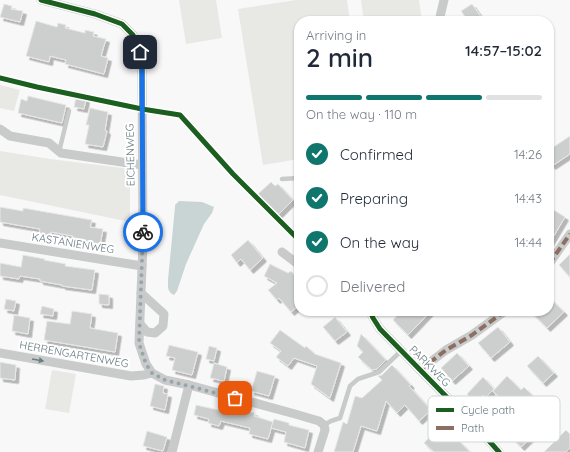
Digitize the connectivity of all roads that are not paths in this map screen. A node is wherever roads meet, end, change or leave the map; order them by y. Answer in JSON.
{"nodes":[{"id":1,"x":42,"y":0,"type":"edge"},
{"id":2,"x":444,"y":0,"type":"edge"},
{"id":3,"x":440,"y":16,"type":"edge"},
{"id":4,"x":69,"y":111,"type":"dead end"},
{"id":5,"x":0,"y":129,"type":"edge"},
{"id":6,"x":59,"y":152,"type":"junction"},
{"id":7,"x":142,"y":165,"type":"junction"},
{"id":8,"x":294,"y":178,"type":"edge"},
{"id":9,"x":282,"y":179,"type":"dead end"},
{"id":10,"x":570,"y":234,"type":"edge"},
{"id":11,"x":0,"y":243,"type":"edge"},
{"id":12,"x":282,"y":252,"type":"dead end"},
{"id":13,"x":554,"y":257,"type":"edge"},
{"id":14,"x":294,"y":261,"type":"edge"},
{"id":15,"x":142,"y":266,"type":"junction"},
{"id":16,"x":141,"y":293,"type":"junction"},
{"id":17,"x":372,"y":316,"type":"edge"},
{"id":18,"x":498,"y":316,"type":"edge"},
{"id":19,"x":140,"y":324,"type":"junction"},
{"id":20,"x":401,"y":351,"type":"junction"},
{"id":21,"x":0,"y":353,"type":"edge"},
{"id":22,"x":420,"y":370,"type":"junction"},
{"id":23,"x":152,"y":373,"type":"junction"},
{"id":24,"x":190,"y":386,"type":"junction"},
{"id":25,"x":446,"y":396,"type":"edge"},
{"id":26,"x":324,"y":425,"type":"junction"},
{"id":27,"x":490,"y":442,"type":"edge"},
{"id":28,"x":172,"y":452,"type":"edge"},
{"id":29,"x":318,"y":452,"type":"edge"},
{"id":30,"x":499,"y":452,"type":"edge"}],
"edges":[{"from":1,"to":7,"type":"street","name":"EICHENWEG"},
{"from":2,"to":3,"type":"street"},
{"from":4,"to":6,"type":"lane"},
{"from":5,"to":6,"type":"street"},
{"from":6,"to":7,"type":"street"},
{"from":7,"to":15,"type":"street","name":"EICHENWEG"},
{"from":8,"to":9,"type":"lane"},
{"from":10,"to":13,"type":"street"},
{"from":11,"to":15,"type":"street","name":"KASTANIENWEG"},
{"from":12,"to":14,"type":"street"},
{"from":15,"to":16,"type":"street","name":"EICHENWEG"},
{"from":16,"to":19,"type":"street","name":"EICHENWEG"},
{"from":16,"to":19,"type":"street"},
{"from":17,"to":20,"type":"street","name":"PARKWEG"},
{"from":18,"to":22,"type":"street"},
{"from":19,"to":23,"type":"street","name":"EICHENWEG"},
{"from":20,"to":22,"type":"street","name":"PARKWEG"},
{"from":20,"to":26,"type":"lane"},
{"from":21,"to":23,"type":"street","name":"HERRENGARTENWEG","one_way":true},
{"from":22,"to":25,"type":"street","name":"PARKWEG"},
{"from":23,"to":24,"type":"street"},
{"from":24,"to":26,"type":"street"},
{"from":24,"to":28,"type":"street"},
{"from":26,"to":29,"type":"street"},
{"from":27,"to":30,"type":"street","name":"PARKWEG"}]}
